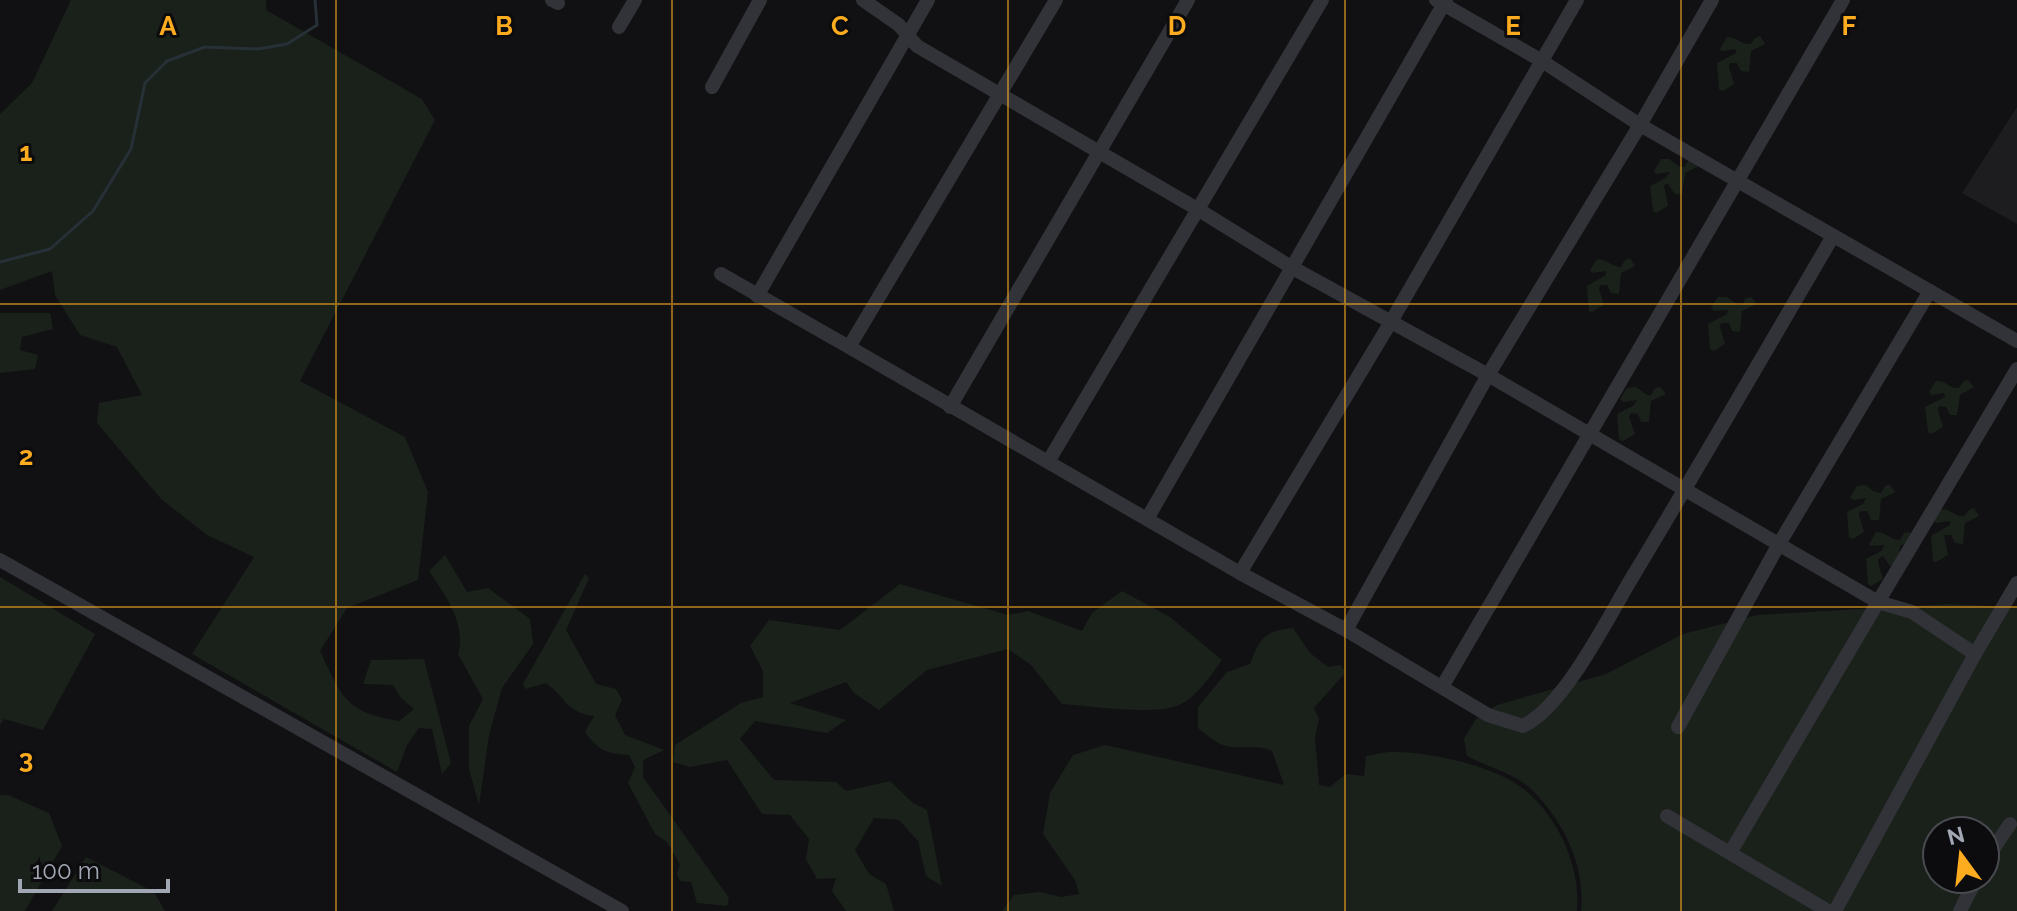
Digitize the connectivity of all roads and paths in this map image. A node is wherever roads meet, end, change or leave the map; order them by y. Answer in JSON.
{"nodes":[{"id":1,"x":635,"y":0,"type":"edge"},
{"id":2,"x":760,"y":0,"type":"edge"},
{"id":3,"x":863,"y":0,"type":"edge"},
{"id":4,"x":928,"y":0,"type":"edge"},
{"id":5,"x":1056,"y":0,"type":"edge"},
{"id":6,"x":1188,"y":0,"type":"edge"},
{"id":7,"x":1322,"y":0,"type":"edge"},
{"id":8,"x":1577,"y":0,"type":"edge"},
{"id":9,"x":1712,"y":0,"type":"edge"},
{"id":10,"x":1843,"y":0,"type":"edge"},
{"id":11,"x":1442,"y":1,"type":"edge"},
{"id":12,"x":619,"y":27,"type":"dead end"},
{"id":13,"x":907,"y":36,"type":"junction"},
{"id":14,"x":1542,"y":61,"type":"junction"},
{"id":15,"x":712,"y":87,"type":"dead end"},
{"id":16,"x":1000,"y":93,"type":"junction"},
{"id":17,"x":1640,"y":125,"type":"junction"},
{"id":18,"x":1097,"y":152,"type":"junction"},
{"id":19,"x":1738,"y":181,"type":"junction"},
{"id":20,"x":1199,"y":210,"type":"junction"},
{"id":21,"x":1833,"y":236,"type":"junction"},
{"id":22,"x":1291,"y":267,"type":"junction"},
{"id":23,"x":721,"y":274,"type":"dead end"},
{"id":24,"x":1930,"y":291,"type":"junction"},
{"id":25,"x":757,"y":296,"type":"junction"},
{"id":26,"x":1392,"y":320,"type":"junction"},
{"id":27,"x":2017,"y":341,"type":"edge"},
{"id":28,"x":849,"y":347,"type":"junction"},
{"id":29,"x":2017,"y":369,"type":"edge"},
{"id":30,"x":1488,"y":375,"type":"junction"},
{"id":31,"x":950,"y":407,"type":"junction"},
{"id":32,"x":1591,"y":435,"type":"junction"},
{"id":33,"x":1048,"y":462,"type":"junction"},
{"id":34,"x":1684,"y":491,"type":"junction"},
{"id":35,"x":1147,"y":519,"type":"junction"},
{"id":36,"x":1779,"y":544,"type":"junction"},
{"id":37,"x":0,"y":560,"type":"edge"},
{"id":38,"x":1240,"y":573,"type":"junction"},
{"id":39,"x":2017,"y":583,"type":"edge"},
{"id":40,"x":1878,"y":602,"type":"junction"},
{"id":41,"x":1346,"y":630,"type":"junction"},
{"id":42,"x":1975,"y":654,"type":"junction"},
{"id":43,"x":1442,"y":687,"type":"junction"},
{"id":44,"x":1678,"y":727,"type":"dead end"},
{"id":45,"x":1667,"y":816,"type":"dead end"},
{"id":46,"x":2010,"y":824,"type":"dead end"},
{"id":47,"x":2001,"y":837,"type":"edge"},
{"id":48,"x":1730,"y":853,"type":"junction"},
{"id":49,"x":622,"y":911,"type":"edge"},
{"id":50,"x":1828,"y":911,"type":"edge"},
{"id":51,"x":1835,"y":911,"type":"edge"}],
"edges":[{"from":1,"to":12,"type":"street"},
{"from":2,"to":15,"type":"street"},
{"from":3,"to":13,"type":"street"},
{"from":4,"to":13,"type":"street"},
{"from":5,"to":16,"type":"street"},
{"from":6,"to":18,"type":"street"},
{"from":7,"to":20,"type":"street"},
{"from":8,"to":14,"type":"street"},
{"from":9,"to":17,"type":"street"},
{"from":10,"to":19,"type":"street"},
{"from":11,"to":14,"type":"street"},
{"from":11,"to":22,"type":"street"},
{"from":13,"to":16,"type":"street"},
{"from":13,"to":25,"type":"street"},
{"from":14,"to":17,"type":"street"},
{"from":14,"to":26,"type":"street"},
{"from":16,"to":18,"type":"street"},
{"from":16,"to":28,"type":"street"},
{"from":17,"to":19,"type":"street"},
{"from":17,"to":30,"type":"street"},
{"from":18,"to":20,"type":"street"},
{"from":18,"to":31,"type":"street"},
{"from":19,"to":21,"type":"street"},
{"from":19,"to":32,"type":"street"},
{"from":20,"to":22,"type":"street"},
{"from":20,"to":33,"type":"street"},
{"from":21,"to":24,"type":"street"},
{"from":21,"to":34,"type":"street"},
{"from":22,"to":26,"type":"street"},
{"from":22,"to":35,"type":"street"},
{"from":23,"to":25,"type":"street"},
{"from":24,"to":27,"type":"street"},
{"from":24,"to":36,"type":"street"},
{"from":25,"to":28,"type":"street"},
{"from":26,"to":30,"type":"street"},
{"from":26,"to":38,"type":"street"},
{"from":28,"to":31,"type":"street"},
{"from":29,"to":40,"type":"street"},
{"from":30,"to":32,"type":"street"},
{"from":30,"to":41,"type":"street"},
{"from":31,"to":33,"type":"street"},
{"from":32,"to":34,"type":"street"},
{"from":32,"to":43,"type":"street"},
{"from":33,"to":35,"type":"street"},
{"from":34,"to":36,"type":"street"},
{"from":34,"to":43,"type":"street"},
{"from":35,"to":38,"type":"street"},
{"from":36,"to":40,"type":"street"},
{"from":36,"to":44,"type":"street"},
{"from":37,"to":49,"type":"street"},
{"from":38,"to":41,"type":"street"},
{"from":39,"to":42,"type":"street"},
{"from":40,"to":42,"type":"street"},
{"from":40,"to":48,"type":"street"},
{"from":41,"to":43,"type":"street"},
{"from":42,"to":51,"type":"street"},
{"from":45,"to":48,"type":"street"},
{"from":46,"to":47,"type":"street"},
{"from":48,"to":50,"type":"street"}]}
